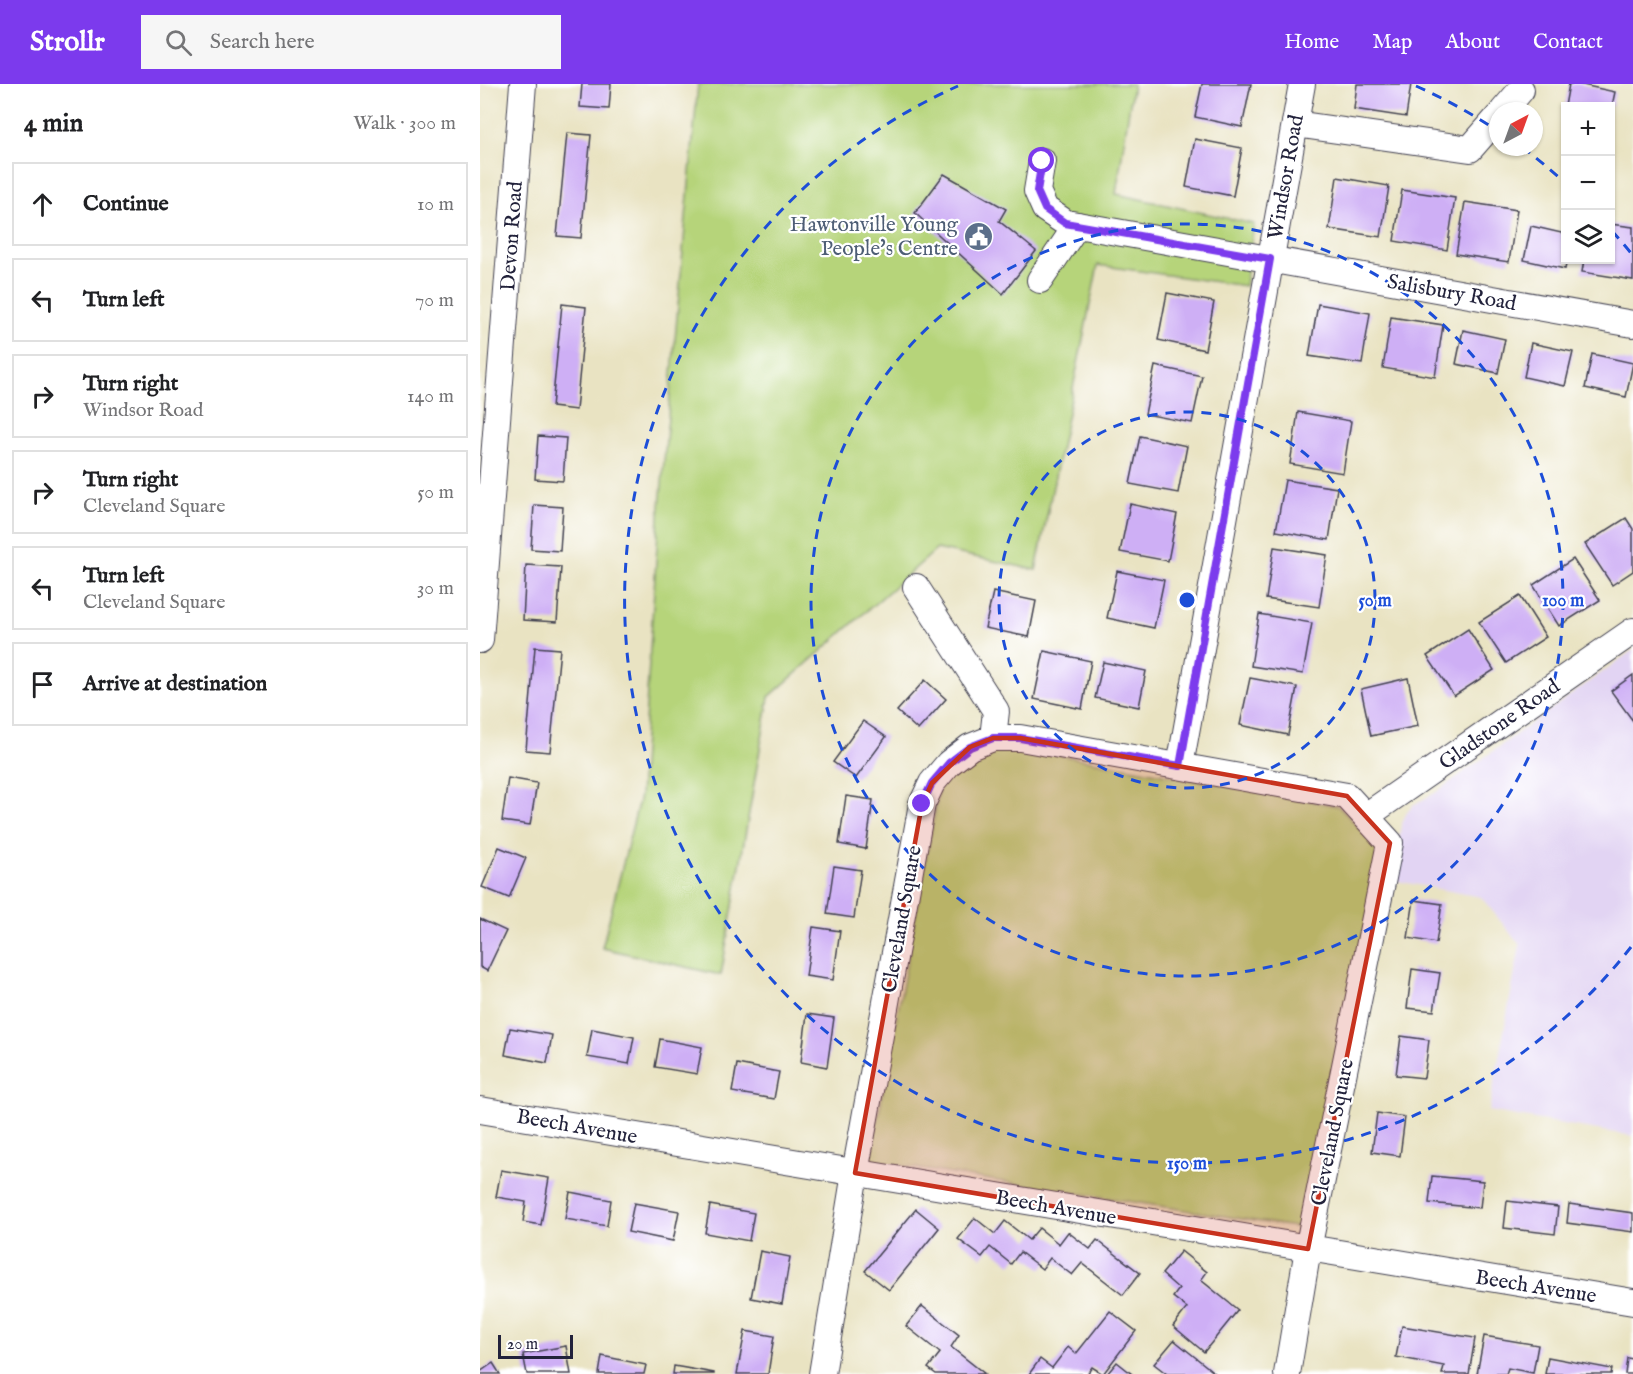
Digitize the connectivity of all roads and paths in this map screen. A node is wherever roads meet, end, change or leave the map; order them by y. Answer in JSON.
{"nodes":[{"id":1,"x":523,"y":84,"type":"edge"},
{"id":2,"x":1302,"y":84,"type":"edge"},
{"id":3,"x":1521,"y":90,"type":"dead end"},
{"id":4,"x":1511,"y":102,"type":"edge"},
{"id":5,"x":1295,"y":124,"type":"junction"},
{"id":6,"x":1489,"y":127,"type":"edge"},
{"id":7,"x":1042,"y":161,"type":"dead end"},
{"id":8,"x":1077,"y":225,"type":"junction"},
{"id":9,"x":1270,"y":259,"type":"junction"},
{"id":10,"x":1040,"y":280,"type":"dead end"},
{"id":11,"x":1633,"y":324,"type":"edge"},
{"id":12,"x":916,"y":587,"type":"dead end"},
{"id":13,"x":1633,"y":631,"type":"edge"},
{"id":14,"x":480,"y":640,"type":"edge"},
{"id":15,"x":993,"y":738,"type":"junction"},
{"id":16,"x":1180,"y":766,"type":"junction"},
{"id":17,"x":1365,"y":816,"type":"junction"},
{"id":18,"x":480,"y":1110,"type":"edge"},
{"id":19,"x":855,"y":1173,"type":"junction"},
{"id":20,"x":1308,"y":1249,"type":"junction"},
{"id":21,"x":1633,"y":1302,"type":"edge"},
{"id":22,"x":822,"y":1374,"type":"edge"},
{"id":23,"x":1287,"y":1374,"type":"edge"}],
"edges":[{"from":1,"to":14,"type":"street","name":"Devon Road"},
{"from":2,"to":5,"type":"street","name":"Windsor Road"},
{"from":3,"to":4,"type":"street"},
{"from":5,"to":6,"type":"street"},
{"from":5,"to":9,"type":"street","name":"Windsor Road"},
{"from":7,"to":8,"type":"street","name":"Salisbury Road"},
{"from":8,"to":9,"type":"street","name":"Salisbury Road"},
{"from":8,"to":10,"type":"street"},
{"from":9,"to":11,"type":"street","name":"Salisbury Road"},
{"from":9,"to":16,"type":"street","name":"Windsor Road"},
{"from":12,"to":15,"type":"street"},
{"from":13,"to":17,"type":"street","name":"Gladstone Road"},
{"from":15,"to":16,"type":"street","name":"Cleveland Square"},
{"from":15,"to":19,"type":"street","name":"Cleveland Square"},
{"from":16,"to":17,"type":"street","name":"Cleveland Square"},
{"from":17,"to":20,"type":"street","name":"Cleveland Square"},
{"from":18,"to":19,"type":"street","name":"Beech Avenue"},
{"from":19,"to":20,"type":"street","name":"Beech Avenue"},
{"from":19,"to":22,"type":"street","name":"Cleveland Square"},
{"from":20,"to":21,"type":"street","name":"Beech Avenue"},
{"from":20,"to":23,"type":"street","name":"Cleveland Square"}]}
